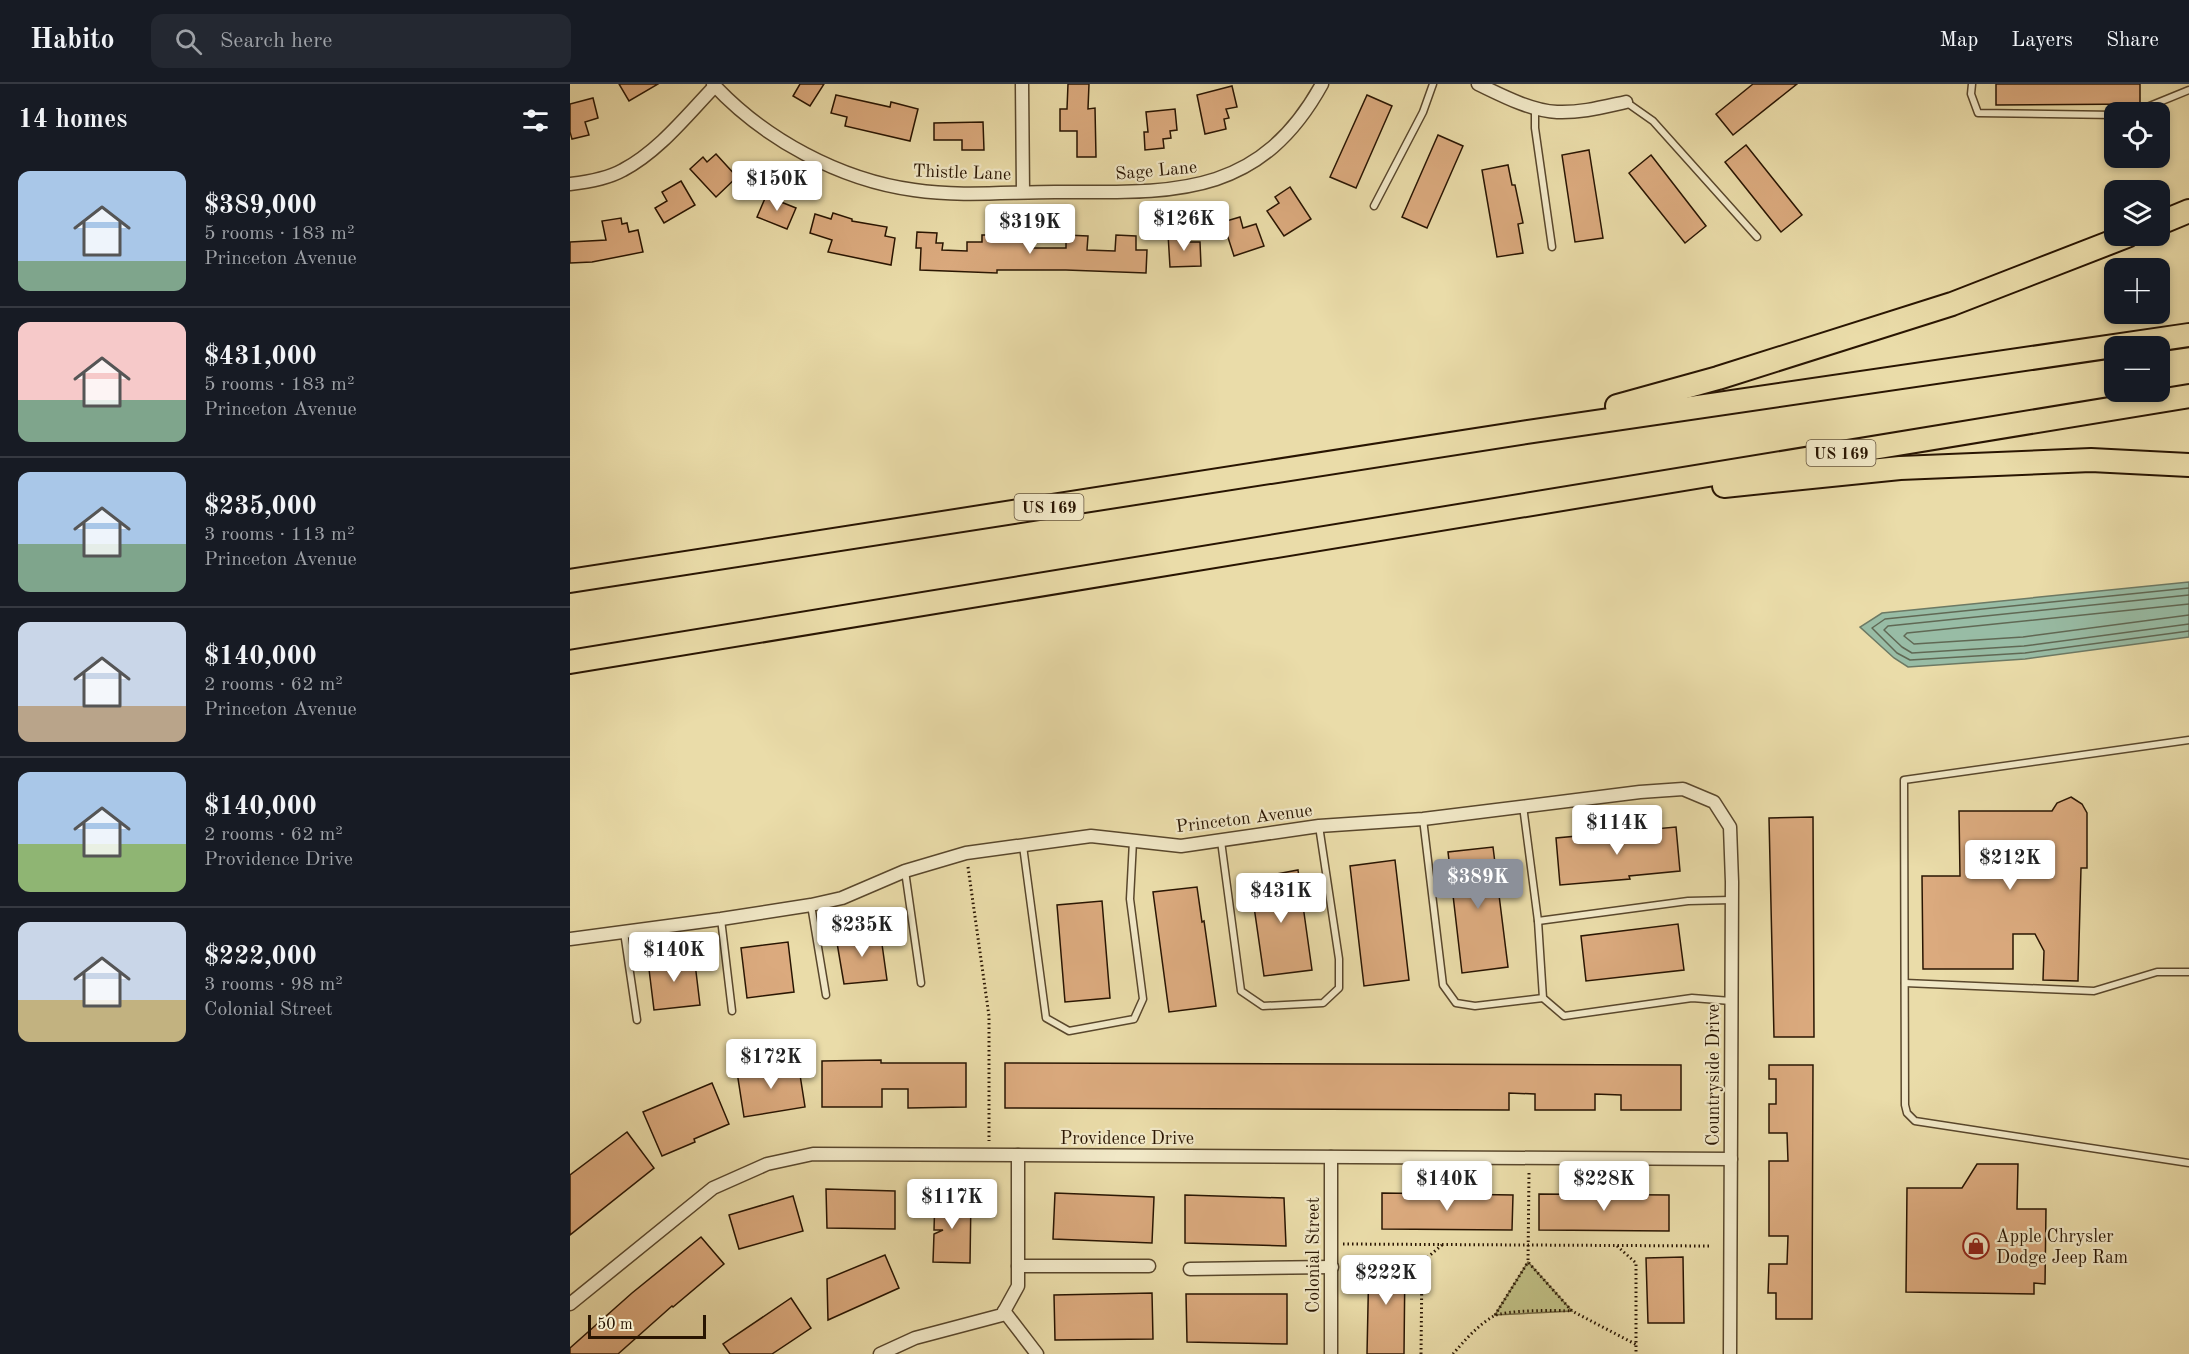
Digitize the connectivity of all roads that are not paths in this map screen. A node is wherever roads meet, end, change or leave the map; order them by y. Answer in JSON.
{"nodes":[{"id":1,"x":1022,"y":84,"type":"edge"},
{"id":2,"x":1322,"y":84,"type":"edge"},
{"id":3,"x":1433,"y":84,"type":"edge"},
{"id":4,"x":1478,"y":84,"type":"edge"},
{"id":5,"x":1972,"y":84,"type":"edge"},
{"id":6,"x":714,"y":85,"type":"edge"},
{"id":7,"x":2189,"y":90,"type":"edge"},
{"id":8,"x":1626,"y":102,"type":"joint"},
{"id":9,"x":2160,"y":102,"type":"edge"},
{"id":10,"x":1535,"y":106,"type":"junction"},
{"id":11,"x":2104,"y":115,"type":"edge"},
{"id":12,"x":570,"y":184,"type":"edge"},
{"id":13,"x":1023,"y":192,"type":"junction"},
{"id":14,"x":1374,"y":206,"type":"dead end"},
{"id":15,"x":2189,"y":211,"type":"edge"},
{"id":16,"x":2170,"y":219,"type":"edge"},
{"id":17,"x":1757,"y":237,"type":"dead end"},
{"id":18,"x":2104,"y":245,"type":"edge"},
{"id":19,"x":1552,"y":247,"type":"dead end"},
{"id":20,"x":2189,"y":335,"type":"edge"},
{"id":21,"x":2189,"y":396,"type":"edge"},
{"id":22,"x":1527,"y":432,"type":"junction"},
{"id":23,"x":2189,"y":465,"type":"edge"},
{"id":24,"x":1493,"y":510,"type":"junction"},
{"id":25,"x":570,"y":581,"type":"edge"},
{"id":26,"x":570,"y":662,"type":"edge"},
{"id":27,"x":2189,"y":740,"type":"edge"},
{"id":28,"x":1714,"y":802,"type":"joint"},
{"id":29,"x":1524,"y":806,"type":"junction"},
{"id":30,"x":1423,"y":819,"type":"junction"},
{"id":31,"x":1319,"y":826,"type":"junction"},
{"id":32,"x":1133,"y":840,"type":"junction"},
{"id":33,"x":1221,"y":841,"type":"junction"},
{"id":34,"x":1023,"y":846,"type":"junction"},
{"id":35,"x":905,"y":871,"type":"junction"},
{"id":36,"x":1732,"y":900,"type":"junction"},
{"id":37,"x":811,"y":905,"type":"junction"},
{"id":38,"x":721,"y":919,"type":"junction"},
{"id":39,"x":1538,"y":921,"type":"junction"},
{"id":40,"x":624,"y":932,"type":"junction"},
{"id":41,"x":570,"y":939,"type":"edge"},
{"id":42,"x":2189,"y":972,"type":"edge"},
{"id":43,"x":921,"y":983,"type":"dead end"},
{"id":44,"x":1905,"y":983,"type":"junction"},
{"id":45,"x":826,"y":995,"type":"dead end"},
{"id":46,"x":1543,"y":998,"type":"junction"},
{"id":47,"x":1732,"y":1001,"type":"junction"},
{"id":48,"x":732,"y":1011,"type":"dead end"},
{"id":49,"x":637,"y":1020,"type":"dead end"},
{"id":50,"x":1018,"y":1155,"type":"junction"},
{"id":51,"x":1331,"y":1157,"type":"junction"},
{"id":52,"x":1731,"y":1159,"type":"junction"},
{"id":53,"x":2189,"y":1163,"type":"edge"},
{"id":54,"x":1018,"y":1266,"type":"junction"},
{"id":55,"x":1149,"y":1266,"type":"dead end"},
{"id":56,"x":1332,"y":1267,"type":"junction"},
{"id":57,"x":1190,"y":1269,"type":"dead end"},
{"id":58,"x":570,"y":1304,"type":"edge"},
{"id":59,"x":1004,"y":1311,"type":"junction"},
{"id":60,"x":880,"y":1354,"type":"edge"},
{"id":61,"x":1037,"y":1354,"type":"edge"},
{"id":62,"x":1331,"y":1354,"type":"edge"},
{"id":63,"x":1730,"y":1354,"type":"edge"}],
"edges":[{"from":1,"to":13,"type":"street"},
{"from":2,"to":13,"type":"street","name":"Sage Lane"},
{"from":3,"to":14,"type":"lane"},
{"from":4,"to":10,"type":"street"},
{"from":5,"to":11,"type":"lane"},
{"from":6,"to":12,"type":"street"},
{"from":6,"to":13,"type":"street","name":"Thistle Lane"},
{"from":7,"to":9,"type":"lane"},
{"from":8,"to":10,"type":"street"},
{"from":8,"to":17,"type":"lane"},
{"from":10,"to":19,"type":"lane"},
{"from":15,"to":16,"type":"highway"},
{"from":18,"to":22,"type":"highway"},
{"from":20,"to":22,"type":"highway","number":"US 169"},
{"from":21,"to":24,"type":"highway","number":"US 169"},
{"from":22,"to":25,"type":"highway","number":"US 169"},
{"from":23,"to":24,"type":"highway"},
{"from":24,"to":26,"type":"highway","number":"US 169"},
{"from":27,"to":44,"type":"lane"},
{"from":28,"to":29,"type":"street","name":"Princeton Avenue"},
{"from":28,"to":36,"type":"street","name":"Countryside Drive"},
{"from":29,"to":30,"type":"street","name":"Princeton Avenue"},
{"from":29,"to":39,"type":"lane"},
{"from":30,"to":31,"type":"street","name":"Princeton Avenue"},
{"from":30,"to":46,"type":"lane"},
{"from":31,"to":33,"type":"street","name":"Princeton Avenue"},
{"from":31,"to":33,"type":"lane"},
{"from":32,"to":33,"type":"street","name":"Princeton Avenue"},
{"from":32,"to":34,"type":"street","name":"Princeton Avenue"},
{"from":32,"to":34,"type":"lane"},
{"from":34,"to":35,"type":"street","name":"Princeton Avenue"},
{"from":35,"to":37,"type":"street","name":"Princeton Avenue"},
{"from":35,"to":43,"type":"lane"},
{"from":36,"to":39,"type":"lane"},
{"from":36,"to":47,"type":"street","name":"Countryside Drive"},
{"from":37,"to":38,"type":"street","name":"Princeton Avenue"},
{"from":37,"to":45,"type":"lane"},
{"from":38,"to":40,"type":"street","name":"Princeton Avenue"},
{"from":38,"to":48,"type":"lane"},
{"from":39,"to":46,"type":"lane"},
{"from":40,"to":41,"type":"street","name":"Princeton Avenue"},
{"from":40,"to":49,"type":"lane"},
{"from":42,"to":44,"type":"lane"},
{"from":44,"to":53,"type":"lane"},
{"from":46,"to":47,"type":"lane"},
{"from":47,"to":52,"type":"street","name":"Countryside Drive"},
{"from":50,"to":51,"type":"street","name":"Providence Drive"},
{"from":50,"to":54,"type":"street"},
{"from":50,"to":58,"type":"street","name":"Providence Drive"},
{"from":51,"to":52,"type":"street","name":"Providence Drive"},
{"from":51,"to":56,"type":"street","name":"Colonial Street"},
{"from":52,"to":63,"type":"street","name":"Countryside Drive"},
{"from":54,"to":55,"type":"street"},
{"from":54,"to":59,"type":"street"},
{"from":56,"to":57,"type":"street"},
{"from":56,"to":62,"type":"street","name":"Colonial Street"},
{"from":59,"to":60,"type":"street"},
{"from":59,"to":61,"type":"street"}]}
